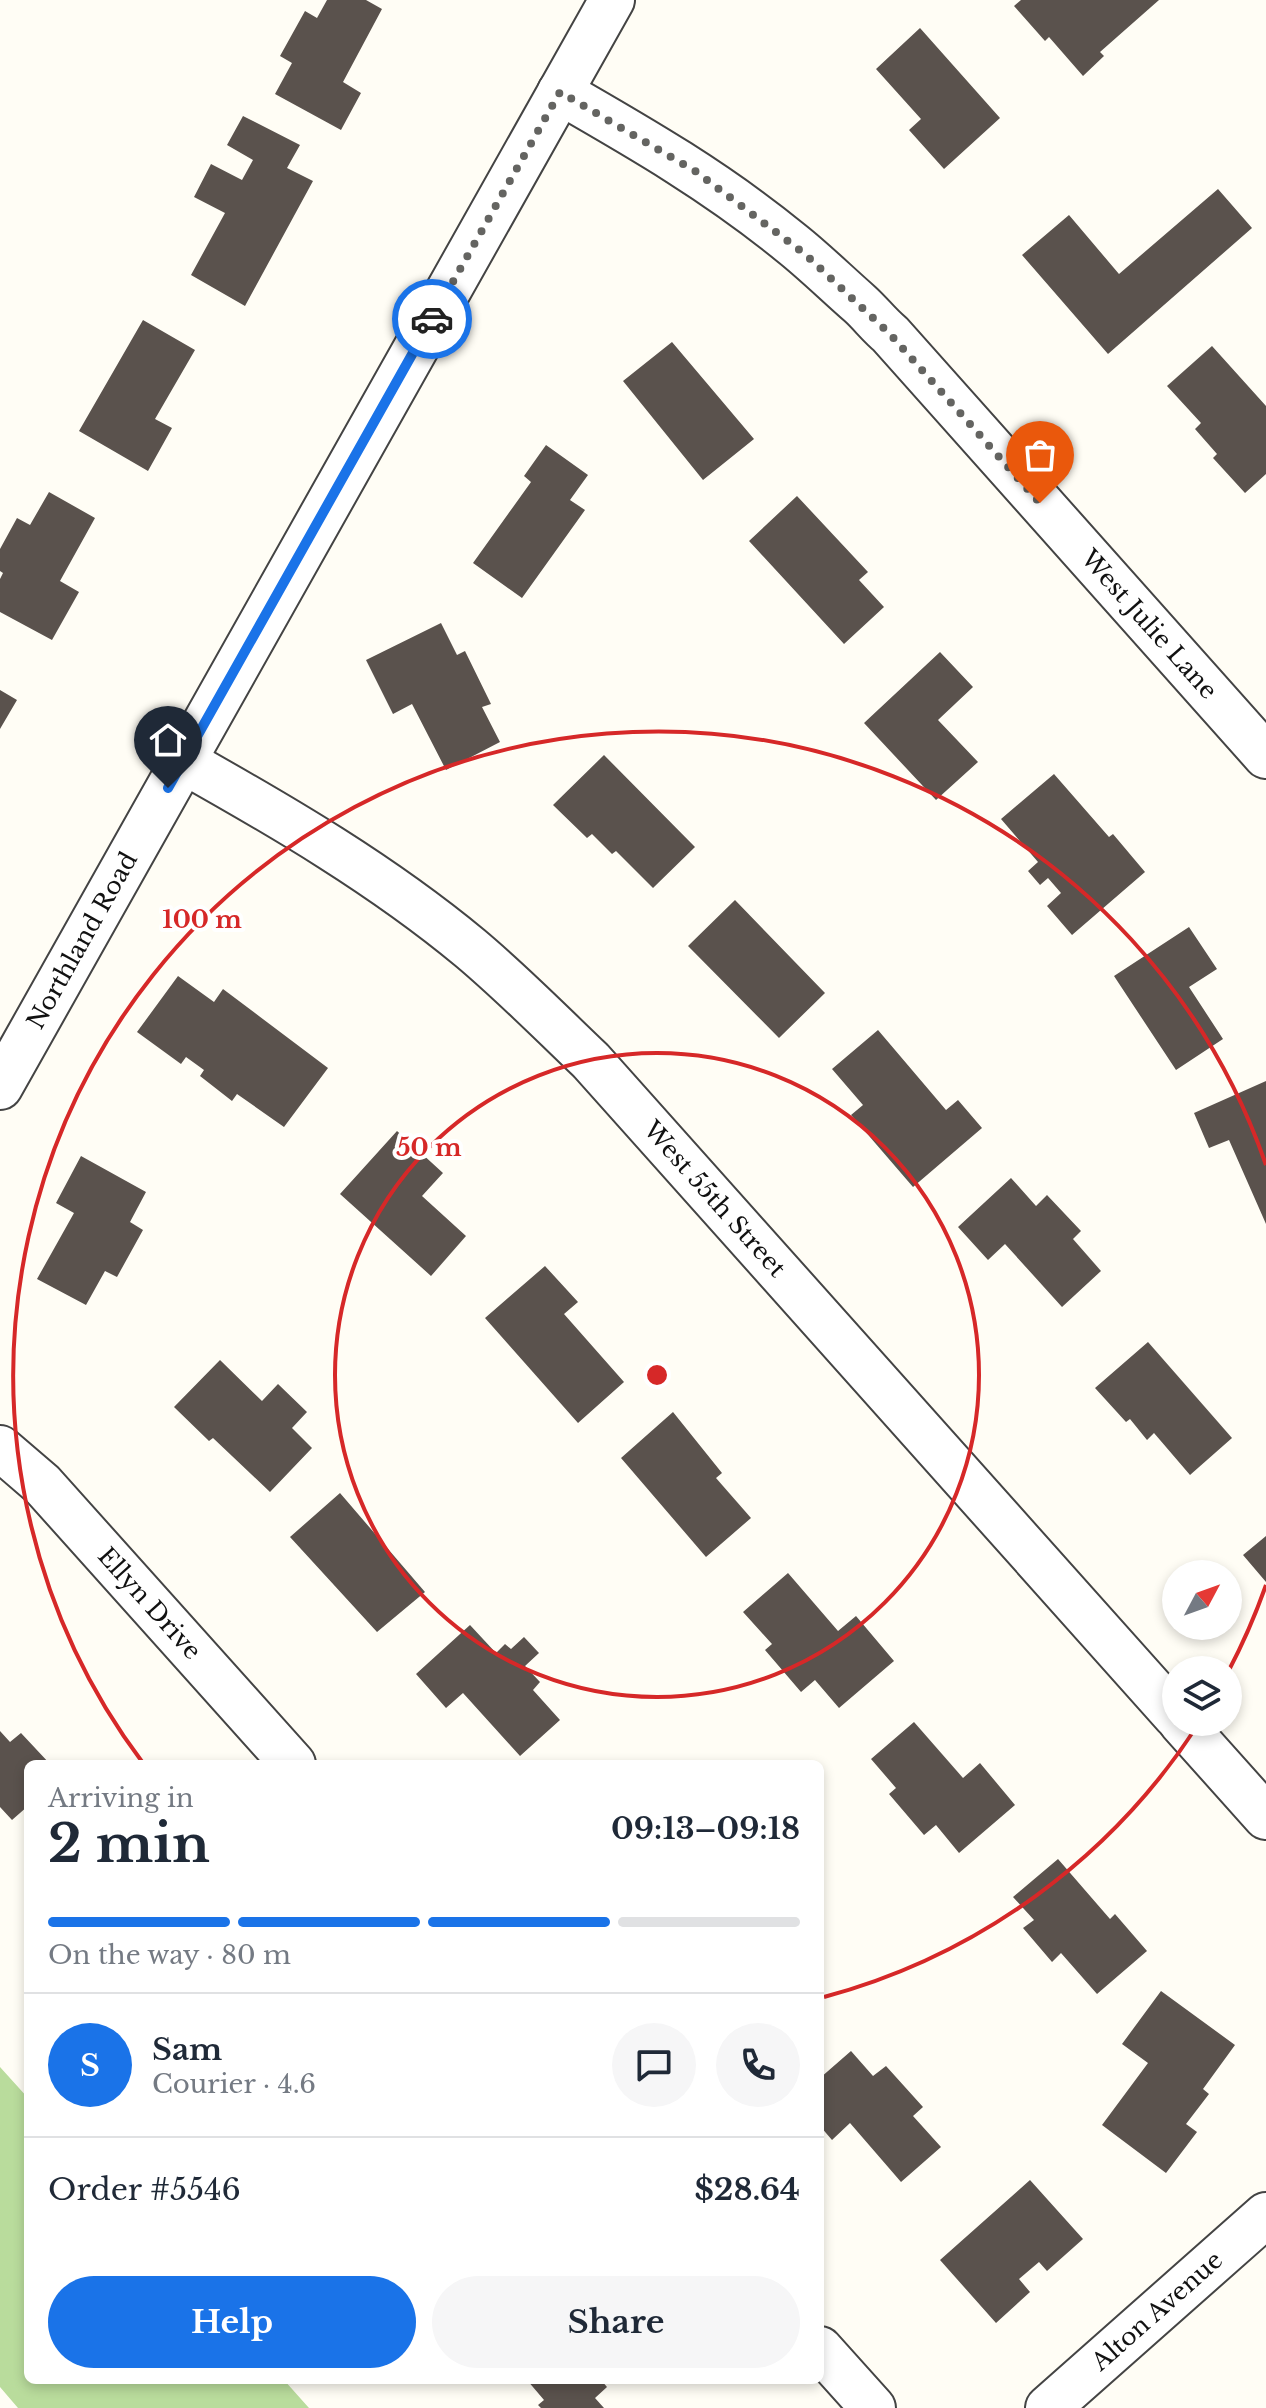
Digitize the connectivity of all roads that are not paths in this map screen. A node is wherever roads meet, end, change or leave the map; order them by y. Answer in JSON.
{"nodes":[{"id":1,"x":612,"y":0,"type":"edge"},
{"id":2,"x":560,"y":92,"type":"junction"},
{"id":3,"x":1266,"y":756,"type":"edge"},
{"id":4,"x":183,"y":761,"type":"junction"},
{"id":5,"x":0,"y":1087,"type":"edge"},
{"id":6,"x":0,"y":1448,"type":"edge"},
{"id":7,"x":1162,"y":1700,"type":"edge"},
{"id":8,"x":1194,"y":1736,"type":"edge"},
{"id":9,"x":289,"y":1760,"type":"edge"},
{"id":10,"x":1266,"y":1817,"type":"edge"},
{"id":11,"x":1266,"y":2215,"type":"edge"},
{"id":12,"x":824,"y":2353,"type":"edge"},
{"id":13,"x":873,"y":2408,"type":"edge"},
{"id":14,"x":1048,"y":2408,"type":"edge"}],
"edges":[{"from":1,"to":2,"type":"street","name":"Northland Road"},
{"from":2,"to":3,"type":"street","name":"West Julie Lane"},
{"from":2,"to":4,"type":"street","name":"Northland Road"},
{"from":4,"to":5,"type":"street","name":"Northland Road"},
{"from":4,"to":7,"type":"street","name":"West 55th Street"},
{"from":6,"to":9,"type":"street","name":"Ellyn Drive"},
{"from":8,"to":10,"type":"street"},
{"from":11,"to":14,"type":"street","name":"Alton Avenue"},
{"from":12,"to":13,"type":"street"}]}
